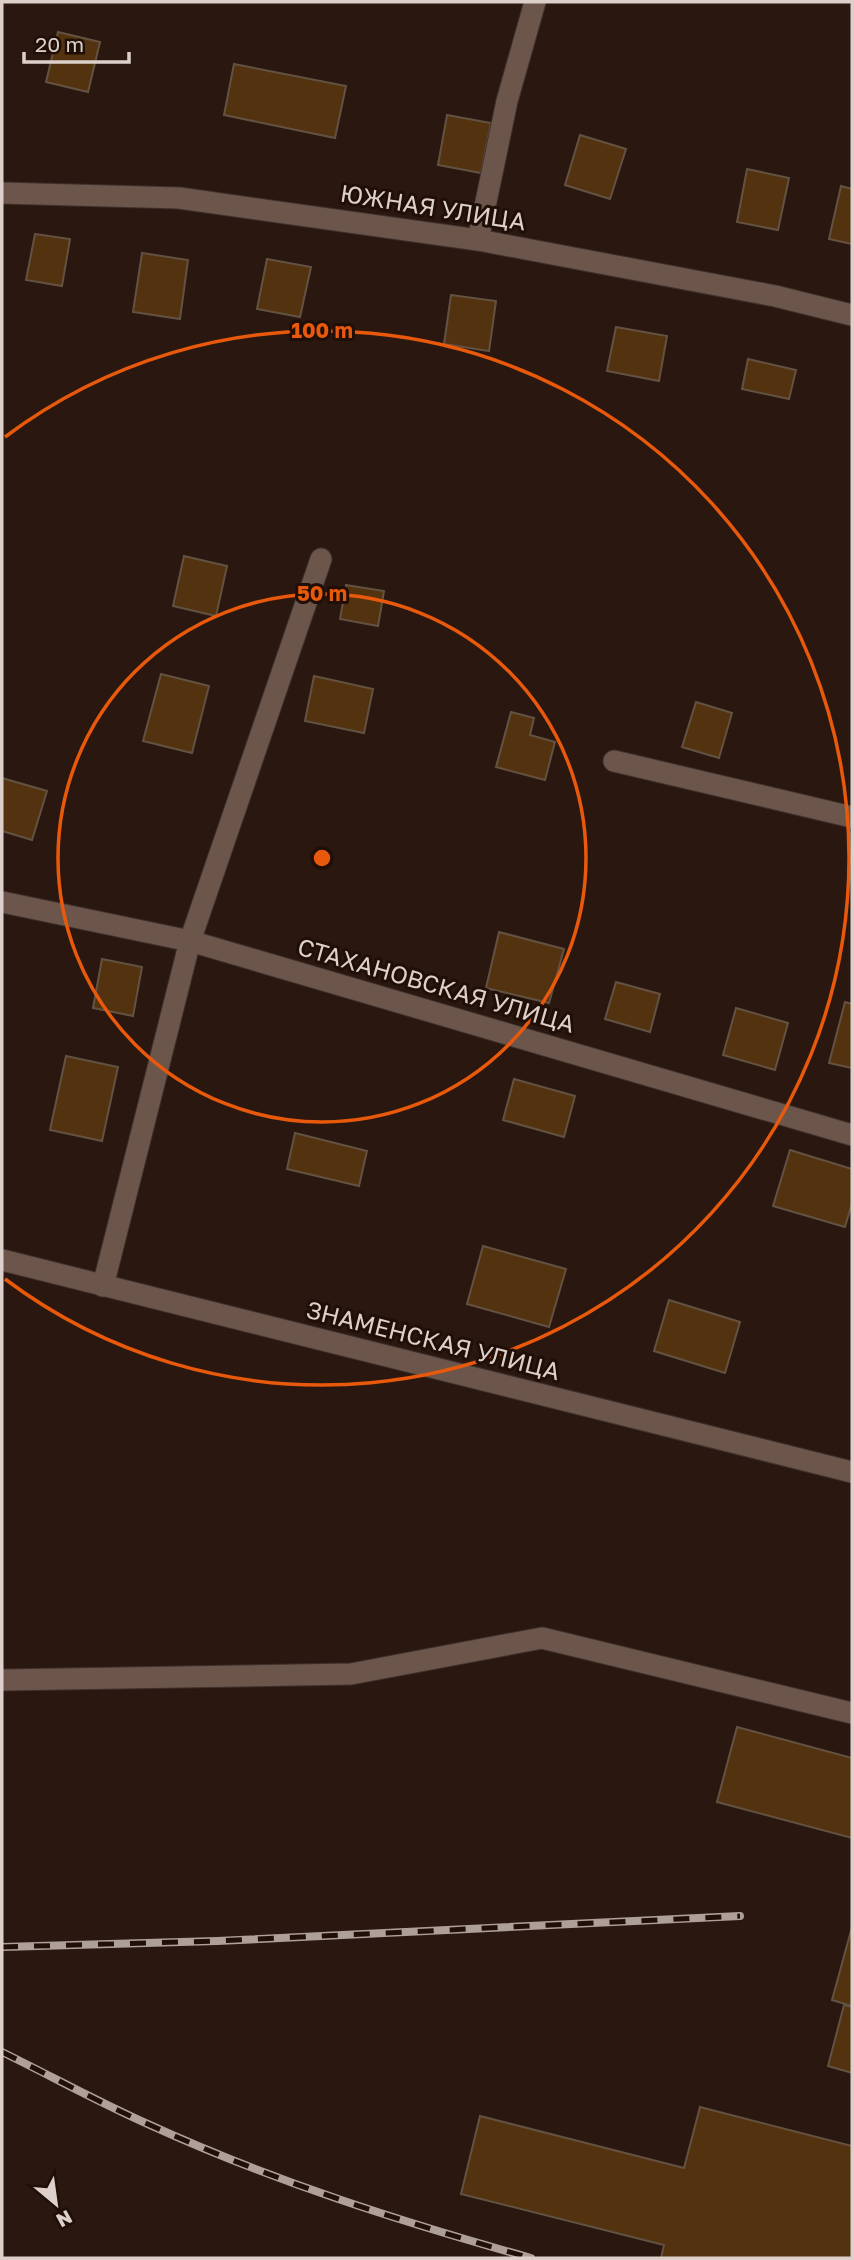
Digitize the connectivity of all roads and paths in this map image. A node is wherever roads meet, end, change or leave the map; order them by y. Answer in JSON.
{"nodes":[{"id":1,"x":535,"y":2,"type":"edge"},
{"id":2,"x":2,"y":193,"type":"edge"},
{"id":3,"x":478,"y":240,"type":"junction"},
{"id":4,"x":852,"y":315,"type":"edge"},
{"id":5,"x":321,"y":559,"type":"dead end"},
{"id":6,"x":614,"y":761,"type":"dead end"},
{"id":7,"x":852,"y":817,"type":"edge"},
{"id":8,"x":2,"y":902,"type":"edge"},
{"id":9,"x":190,"y":942,"type":"junction"},
{"id":10,"x":852,"y":1135,"type":"edge"},
{"id":11,"x":2,"y":1261,"type":"edge"},
{"id":12,"x":103,"y":1286,"type":"junction"},
{"id":13,"x":852,"y":1472,"type":"edge"},
{"id":14,"x":2,"y":1680,"type":"edge"},
{"id":15,"x":852,"y":1713,"type":"edge"}],
"edges":[{"from":1,"to":3,"type":"street"},
{"from":2,"to":3,"type":"street","name":"ЮЖНАЯ УЛИЦА"},
{"from":3,"to":4,"type":"street","name":"ЮЖНАЯ УЛИЦА"},
{"from":5,"to":9,"type":"street"},
{"from":6,"to":7,"type":"street"},
{"from":8,"to":9,"type":"street","name":"СТАХАНОВСКАЯ УЛИЦА"},
{"from":9,"to":10,"type":"street","name":"СТАХАНОВСКАЯ УЛИЦА"},
{"from":9,"to":12,"type":"street"},
{"from":11,"to":12,"type":"street","name":"ЗНАМЕНСКАЯ УЛИЦА"},
{"from":12,"to":13,"type":"street","name":"ЗНАМЕНСКАЯ УЛИЦА"},
{"from":14,"to":15,"type":"street"}]}
